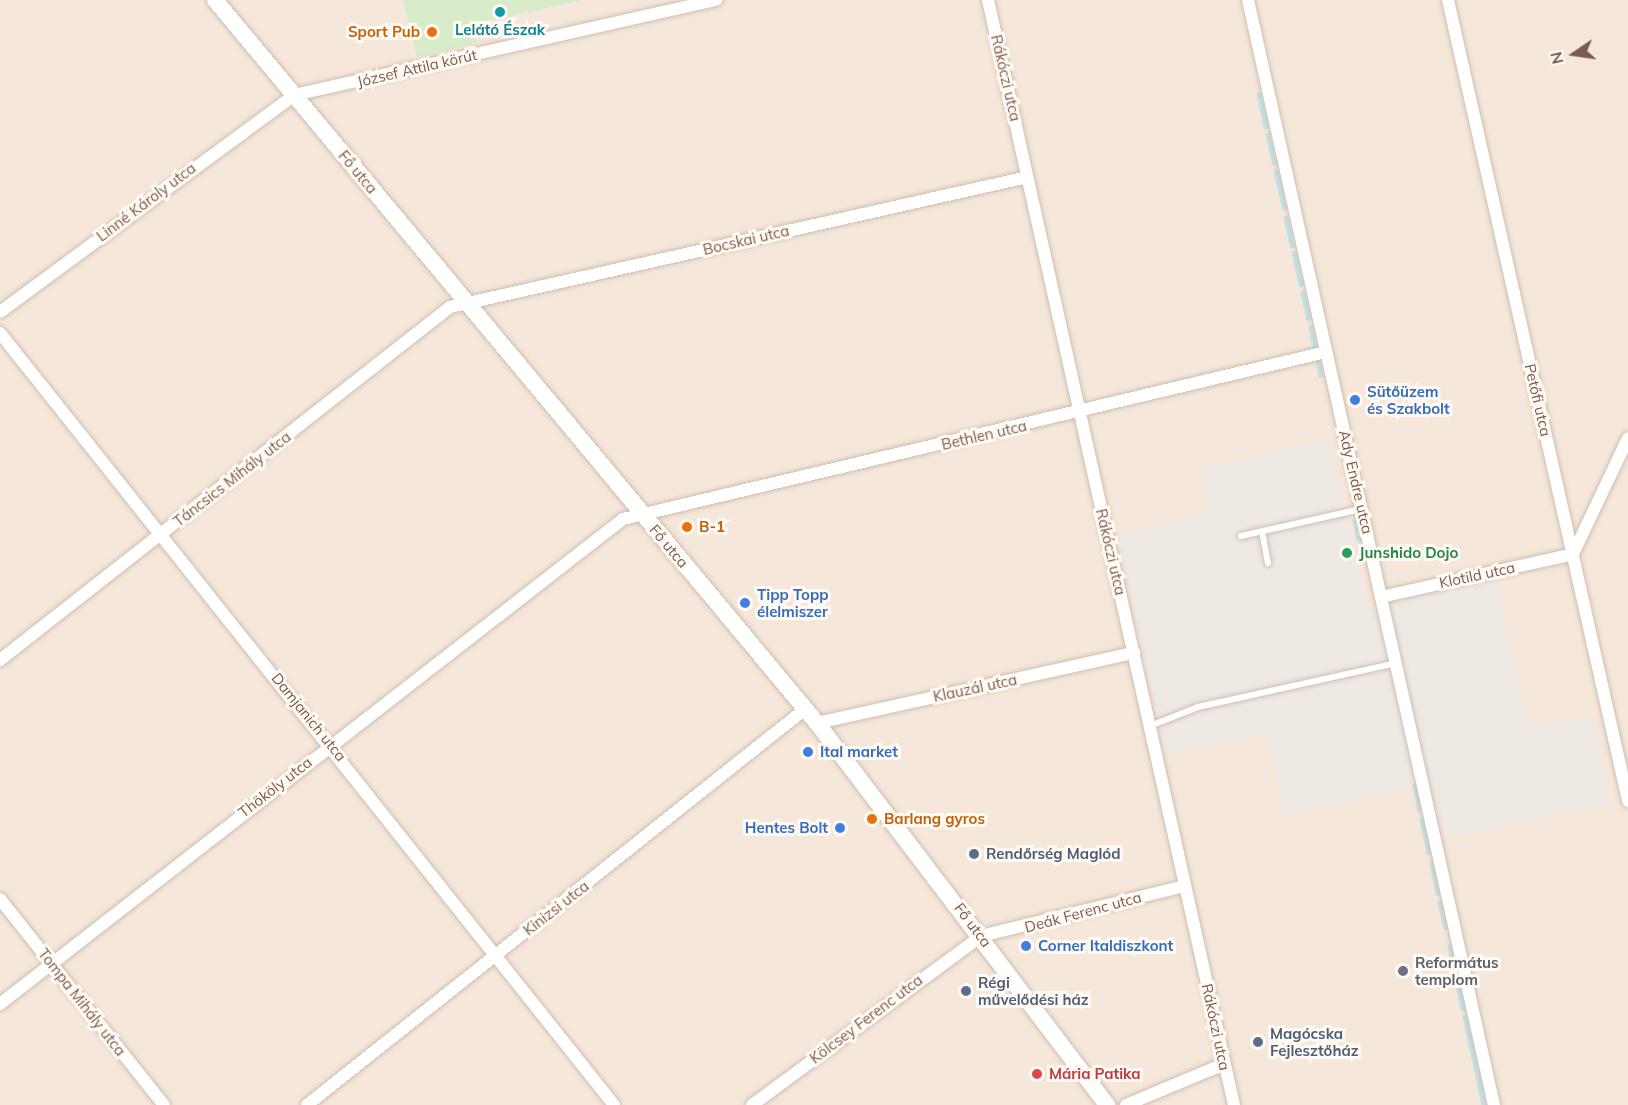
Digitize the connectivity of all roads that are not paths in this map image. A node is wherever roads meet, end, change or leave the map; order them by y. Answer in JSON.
{"nodes":[{"id":1,"x":214,"y":0,"type":"edge"},
{"id":2,"x":716,"y":0,"type":"edge"},
{"id":3,"x":988,"y":0,"type":"edge"},
{"id":4,"x":1248,"y":0,"type":"edge"},
{"id":5,"x":1448,"y":0,"type":"edge"},
{"id":6,"x":294,"y":95,"type":"junction"},
{"id":7,"x":1028,"y":177,"type":"junction"},
{"id":8,"x":465,"y":301,"type":"junction"},
{"id":9,"x":0,"y":312,"type":"edge"},
{"id":10,"x":0,"y":333,"type":"edge"},
{"id":11,"x":1326,"y":352,"type":"junction"},
{"id":12,"x":1079,"y":414,"type":"junction"},
{"id":13,"x":1628,"y":438,"type":"edge"},
{"id":14,"x":1362,"y":509,"type":"junction"},
{"id":15,"x":640,"y":512,"type":"junction"},
{"id":16,"x":1262,"y":532,"type":"junction"},
{"id":17,"x":163,"y":534,"type":"junction"},
{"id":18,"x":1241,"y":536,"type":"dead end"},
{"id":19,"x":1573,"y":554,"type":"junction"},
{"id":20,"x":1268,"y":563,"type":"dead end"},
{"id":21,"x":1381,"y":597,"type":"junction"},
{"id":22,"x":1134,"y":653,"type":"junction"},
{"id":23,"x":0,"y":660,"type":"edge"},
{"id":24,"x":1397,"y":663,"type":"junction"},
{"id":25,"x":804,"y":710,"type":"junction"},
{"id":26,"x":817,"y":723,"type":"junction"},
{"id":27,"x":1150,"y":726,"type":"junction"},
{"id":28,"x":330,"y":744,"type":"junction"},
{"id":29,"x":1628,"y":801,"type":"edge"},
{"id":30,"x":1185,"y":886,"type":"junction"},
{"id":31,"x":0,"y":899,"type":"edge"},
{"id":32,"x":981,"y":936,"type":"junction"},
{"id":33,"x":497,"y":954,"type":"junction"},
{"id":34,"x":52,"y":964,"type":"junction"},
{"id":35,"x":0,"y":1004,"type":"edge"},
{"id":36,"x":1224,"y":1064,"type":"junction"},
{"id":37,"x":164,"y":1105,"type":"edge"},
{"id":38,"x":307,"y":1105,"type":"edge"},
{"id":39,"x":614,"y":1105,"type":"edge"},
{"id":40,"x":752,"y":1105,"type":"edge"},
{"id":41,"x":1107,"y":1105,"type":"edge"},
{"id":42,"x":1126,"y":1105,"type":"edge"},
{"id":43,"x":1234,"y":1105,"type":"edge"},
{"id":44,"x":1494,"y":1105,"type":"edge"}],
"edges":[{"from":1,"to":6,"type":"main road","name":"Fő utca"},
{"from":2,"to":6,"type":"street","name":"József Attila körút"},
{"from":3,"to":7,"type":"street","name":"Rákóczi utca"},
{"from":4,"to":11,"type":"street","name":"Ady Endre utca"},
{"from":5,"to":19,"type":"street","name":"Petőfi utca"},
{"from":6,"to":8,"type":"main road","name":"Fő utca"},
{"from":6,"to":9,"type":"street","name":"Linné Károly utca"},
{"from":7,"to":8,"type":"street","name":"Bocskai utca"},
{"from":7,"to":12,"type":"street","name":"Rákóczi utca"},
{"from":8,"to":15,"type":"main road","name":"Fő utca"},
{"from":8,"to":17,"type":"street","name":"Táncsics Mihály utca"},
{"from":10,"to":17,"type":"street","name":"Damjanich utca"},
{"from":11,"to":12,"type":"street","name":"Bethlen utca"},
{"from":11,"to":14,"type":"street","name":"Ady Endre utca"},
{"from":12,"to":15,"type":"street","name":"Bethlen utca"},
{"from":12,"to":22,"type":"street","name":"Rákóczi utca"},
{"from":13,"to":19,"type":"street"},
{"from":14,"to":16,"type":"lane"},
{"from":14,"to":21,"type":"street","name":"Ady Endre utca"},
{"from":15,"to":25,"type":"main road","name":"Fő utca"},
{"from":15,"to":28,"type":"street","name":"Thököly utca"},
{"from":16,"to":18,"type":"lane"},
{"from":16,"to":20,"type":"lane"},
{"from":17,"to":23,"type":"street","name":"Táncsics Mihály utca"},
{"from":17,"to":28,"type":"street","name":"Damjanich utca"},
{"from":19,"to":21,"type":"street","name":"Klotild utca"},
{"from":19,"to":29,"type":"street","name":"Petőfi utca"},
{"from":21,"to":24,"type":"street","name":"Ady Endre utca"},
{"from":22,"to":26,"type":"street","name":"Klauzál utca"},
{"from":22,"to":27,"type":"street","name":"Rákóczi utca"},
{"from":24,"to":27,"type":"lane"},
{"from":24,"to":44,"type":"street","name":"Ady Endre utca"},
{"from":25,"to":26,"type":"main road","name":"Fő utca"},
{"from":25,"to":33,"type":"street","name":"Kinizsi utca"},
{"from":26,"to":32,"type":"main road","name":"Fő utca"},
{"from":27,"to":30,"type":"street","name":"Rákóczi utca"},
{"from":28,"to":33,"type":"street","name":"Damjanich utca"},
{"from":28,"to":34,"type":"street","name":"Thököly utca"},
{"from":30,"to":32,"type":"street","name":"Deák Ferenc utca"},
{"from":30,"to":36,"type":"street","name":"Rákóczi utca"},
{"from":31,"to":34,"type":"street","name":"Tompa Mihály utca"},
{"from":32,"to":40,"type":"street","name":"Kölcsey Ferenc utca"},
{"from":32,"to":41,"type":"main road","name":"Fő utca"},
{"from":33,"to":38,"type":"street","name":"Kinizsi utca"},
{"from":33,"to":39,"type":"street","name":"Damjanich utca"},
{"from":34,"to":35,"type":"street","name":"Thököly utca"},
{"from":34,"to":37,"type":"street","name":"Tompa Mihály utca"},
{"from":36,"to":42,"type":"street"},
{"from":36,"to":43,"type":"street","name":"Rákóczi utca"}]}
